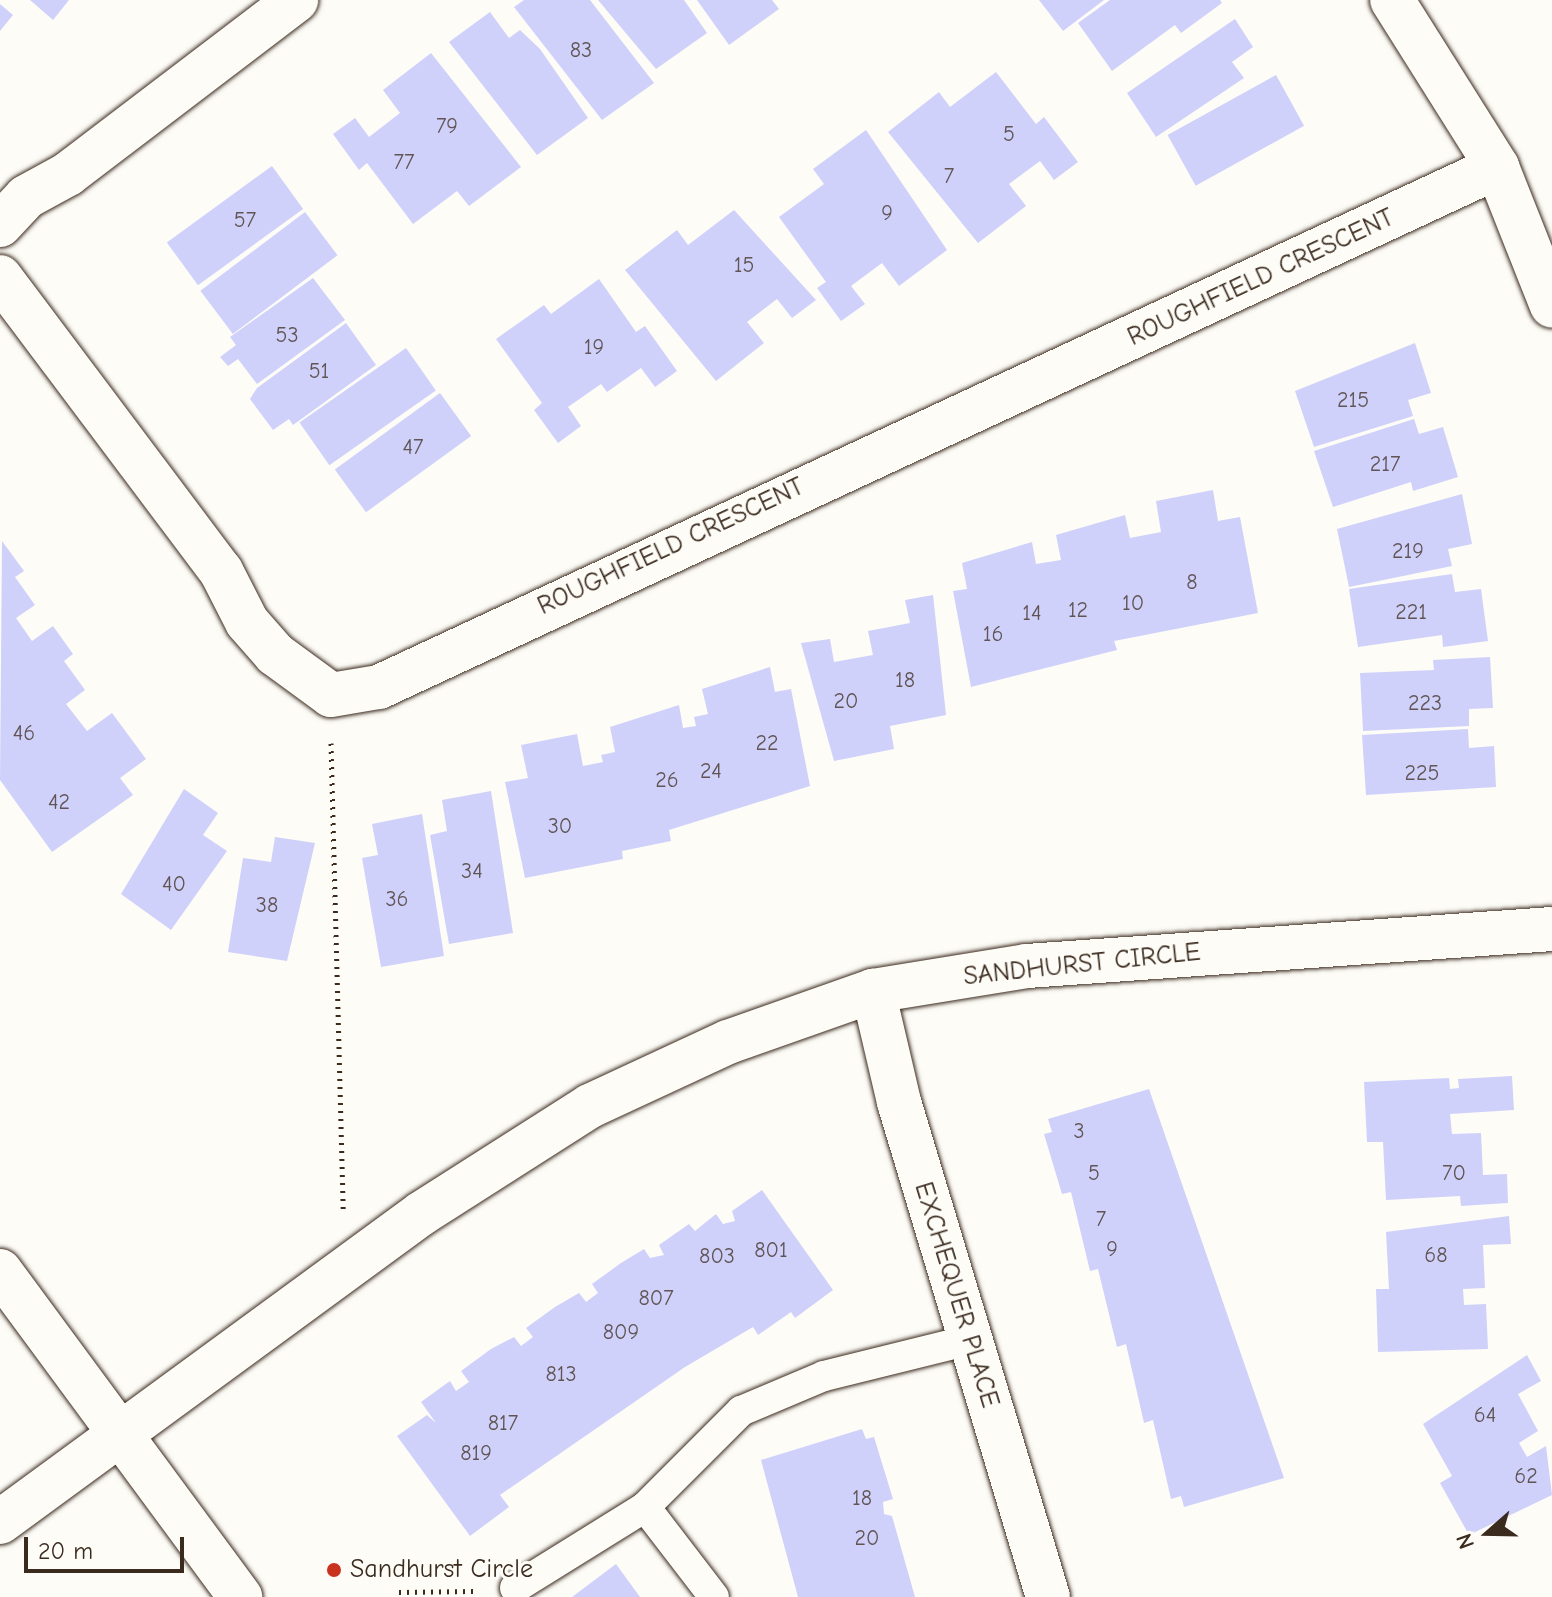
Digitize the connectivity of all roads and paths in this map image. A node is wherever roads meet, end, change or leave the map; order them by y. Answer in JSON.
{"nodes":[{"id":1,"x":296,"y":0,"type":"edge"},
{"id":2,"x":1392,"y":0,"type":"edge"},
{"id":3,"x":1497,"y":167,"type":"junction"},
{"id":4,"x":0,"y":225,"type":"edge"},
{"id":5,"x":0,"y":277,"type":"edge"},
{"id":6,"x":1552,"y":306,"type":"edge"},
{"id":7,"x":331,"y":695,"type":"junction"},
{"id":8,"x":1552,"y":929,"type":"edge"},
{"id":9,"x":873,"y":991,"type":"junction"},
{"id":10,"x":348,"y":1265,"type":"junction"},
{"id":11,"x":0,"y":1271,"type":"edge"},
{"id":12,"x":969,"y":1340,"type":"junction"},
{"id":13,"x":118,"y":1434,"type":"junction"},
{"id":14,"x":645,"y":1507,"type":"junction"},
{"id":15,"x":0,"y":1522,"type":"edge"},
{"id":16,"x":515,"y":1588,"type":"joint"},
{"id":17,"x":399,"y":1592,"type":"dead end"},
{"id":18,"x":240,"y":1597,"type":"edge"},
{"id":19,"x":714,"y":1597,"type":"edge"},
{"id":20,"x":1048,"y":1597,"type":"edge"}],
"edges":[{"from":1,"to":4,"type":"street"},
{"from":2,"to":3,"type":"street"},
{"from":3,"to":6,"type":"street"},
{"from":3,"to":7,"type":"street","name":"ROUGHFIELD CRESCENT"},
{"from":5,"to":7,"type":"street"},
{"from":7,"to":10,"type":"path"},
{"from":8,"to":9,"type":"street","name":"SANDHURST CIRCLE"},
{"from":9,"to":10,"type":"street","name":"SANDHURST CIRCLE"},
{"from":9,"to":12,"type":"street","name":"EXCHEQUER PLACE"},
{"from":10,"to":13,"type":"street","name":"SANDHURST CIRCLE"},
{"from":11,"to":13,"type":"street"},
{"from":12,"to":14,"type":"lane"},
{"from":12,"to":20,"type":"street","name":"EXCHEQUER PLACE"},
{"from":13,"to":15,"type":"street","name":"SANDHURST CIRCLE"},
{"from":13,"to":18,"type":"street"},
{"from":14,"to":16,"type":"lane"},
{"from":14,"to":19,"type":"lane"},
{"from":16,"to":17,"type":"path"}]}
